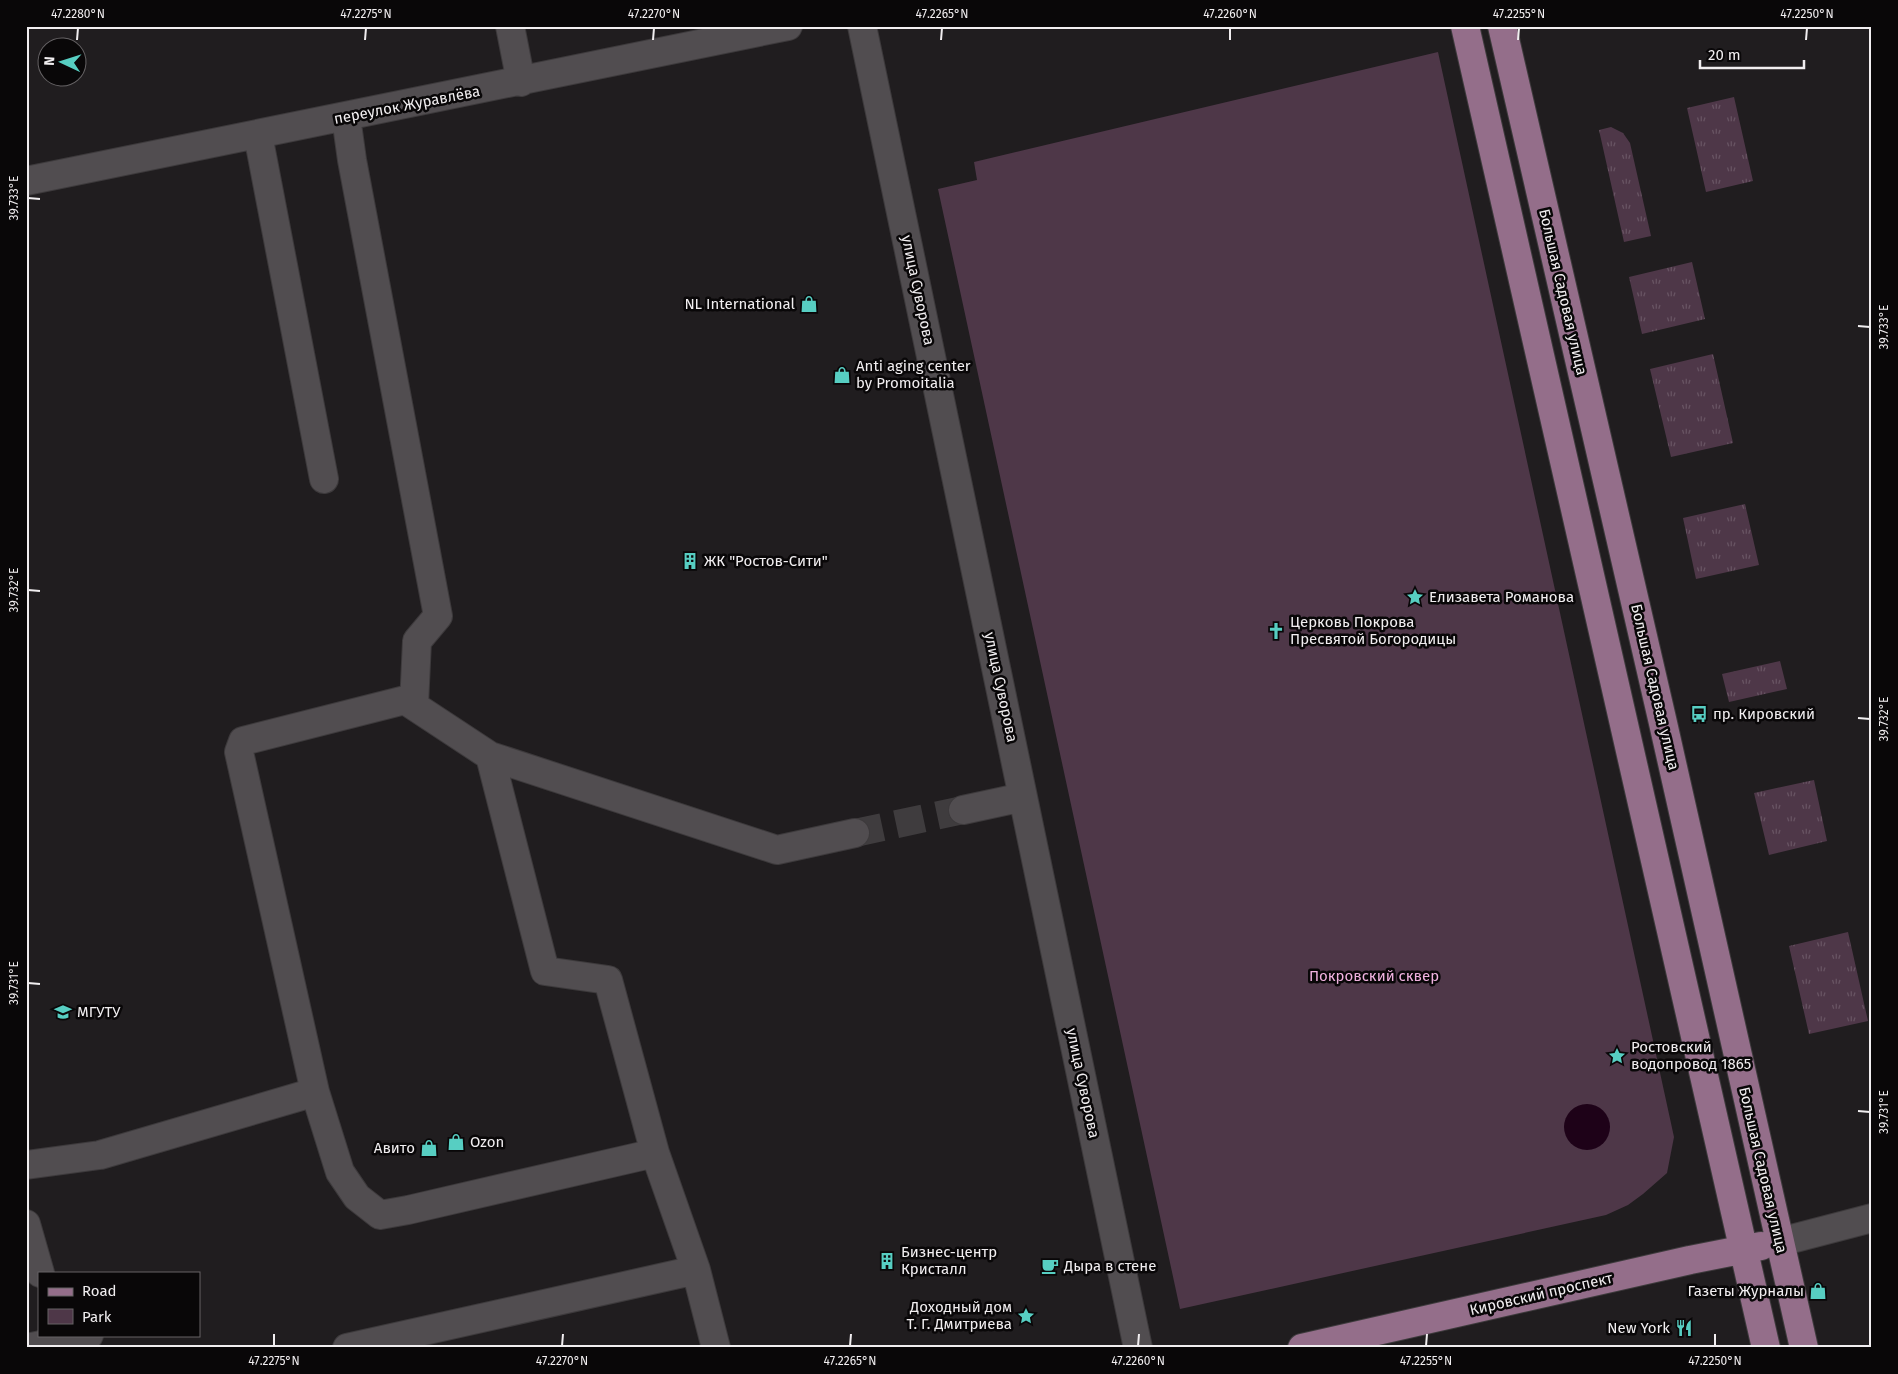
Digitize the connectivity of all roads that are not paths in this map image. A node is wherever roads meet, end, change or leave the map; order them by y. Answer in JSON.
{"nodes":[{"id":1,"x":510,"y":26,"type":"edge"},
{"id":2,"x":788,"y":26,"type":"edge"},
{"id":3,"x":862,"y":26,"type":"edge"},
{"id":4,"x":1465,"y":26,"type":"edge"},
{"id":5,"x":1502,"y":26,"type":"edge"},
{"id":6,"x":521,"y":82,"type":"junction"},
{"id":7,"x":346,"y":117,"type":"junction"},
{"id":8,"x":258,"y":134,"type":"junction"},
{"id":9,"x":26,"y":182,"type":"edge"},
{"id":10,"x":324,"y":479,"type":"dead end"},
{"id":11,"x":414,"y":705,"type":"junction"},
{"id":12,"x":490,"y":756,"type":"junction"},
{"id":13,"x":1023,"y":797,"type":"junction"},
{"id":14,"x":963,"y":810,"type":"tunnel mouth"},
{"id":15,"x":855,"y":833,"type":"tunnel mouth"},
{"id":16,"x":315,"y":1092,"type":"junction"},
{"id":17,"x":655,"y":1153,"type":"junction"},
{"id":18,"x":26,"y":1165,"type":"edge"},
{"id":19,"x":1872,"y":1218,"type":"edge"},
{"id":20,"x":26,"y":1224,"type":"edge"},
{"id":21,"x":1780,"y":1242,"type":"junction"},
{"id":22,"x":1744,"y":1250,"type":"junction"},
{"id":23,"x":696,"y":1270,"type":"junction"},
{"id":24,"x":40,"y":1272,"type":"edge"},
{"id":25,"x":84,"y":1336,"type":"edge"},
{"id":26,"x":94,"y":1336,"type":"edge"},
{"id":27,"x":27,"y":1348,"type":"edge"},
{"id":28,"x":99,"y":1348,"type":"edge"},
{"id":29,"x":347,"y":1348,"type":"edge"},
{"id":30,"x":716,"y":1348,"type":"edge"},
{"id":31,"x":1138,"y":1348,"type":"edge"},
{"id":32,"x":1302,"y":1348,"type":"edge"},
{"id":33,"x":1766,"y":1348,"type":"edge"},
{"id":34,"x":1804,"y":1348,"type":"edge"}],
"edges":[{"from":1,"to":6,"type":"street"},
{"from":2,"to":6,"type":"street","name":"переулок Журавлёва"},
{"from":3,"to":13,"type":"street","name":"улица Суворова"},
{"from":4,"to":22,"type":"main road"},
{"from":5,"to":21,"type":"main road","name":"Большая Садовая улица"},
{"from":6,"to":7,"type":"street","name":"переулок Журавлёва"},
{"from":7,"to":8,"type":"street","name":"переулок Журавлёва"},
{"from":7,"to":11,"type":"street"},
{"from":8,"to":9,"type":"street","name":"переулок Журавлёва"},
{"from":8,"to":10,"type":"street"},
{"from":11,"to":12,"type":"street"},
{"from":11,"to":16,"type":"street"},
{"from":12,"to":15,"type":"street"},
{"from":12,"to":17,"type":"street"},
{"from":13,"to":14,"type":"street"},
{"from":13,"to":31,"type":"street","name":"улица Суворова"},
{"from":16,"to":17,"type":"street"},
{"from":16,"to":18,"type":"street"},
{"from":17,"to":23,"type":"street"},
{"from":19,"to":21,"type":"street"},
{"from":20,"to":24,"type":"street"},
{"from":21,"to":22,"type":"main road","name":"Кировский проспект"},
{"from":21,"to":34,"type":"main road","name":"Большая Садовая улица"},
{"from":22,"to":32,"type":"main road","name":"Кировский проспект"},
{"from":22,"to":33,"type":"main road"},
{"from":23,"to":29,"type":"street"},
{"from":23,"to":30,"type":"street"},
{"from":25,"to":27,"type":"street"},
{"from":26,"to":28,"type":"street"}]}
